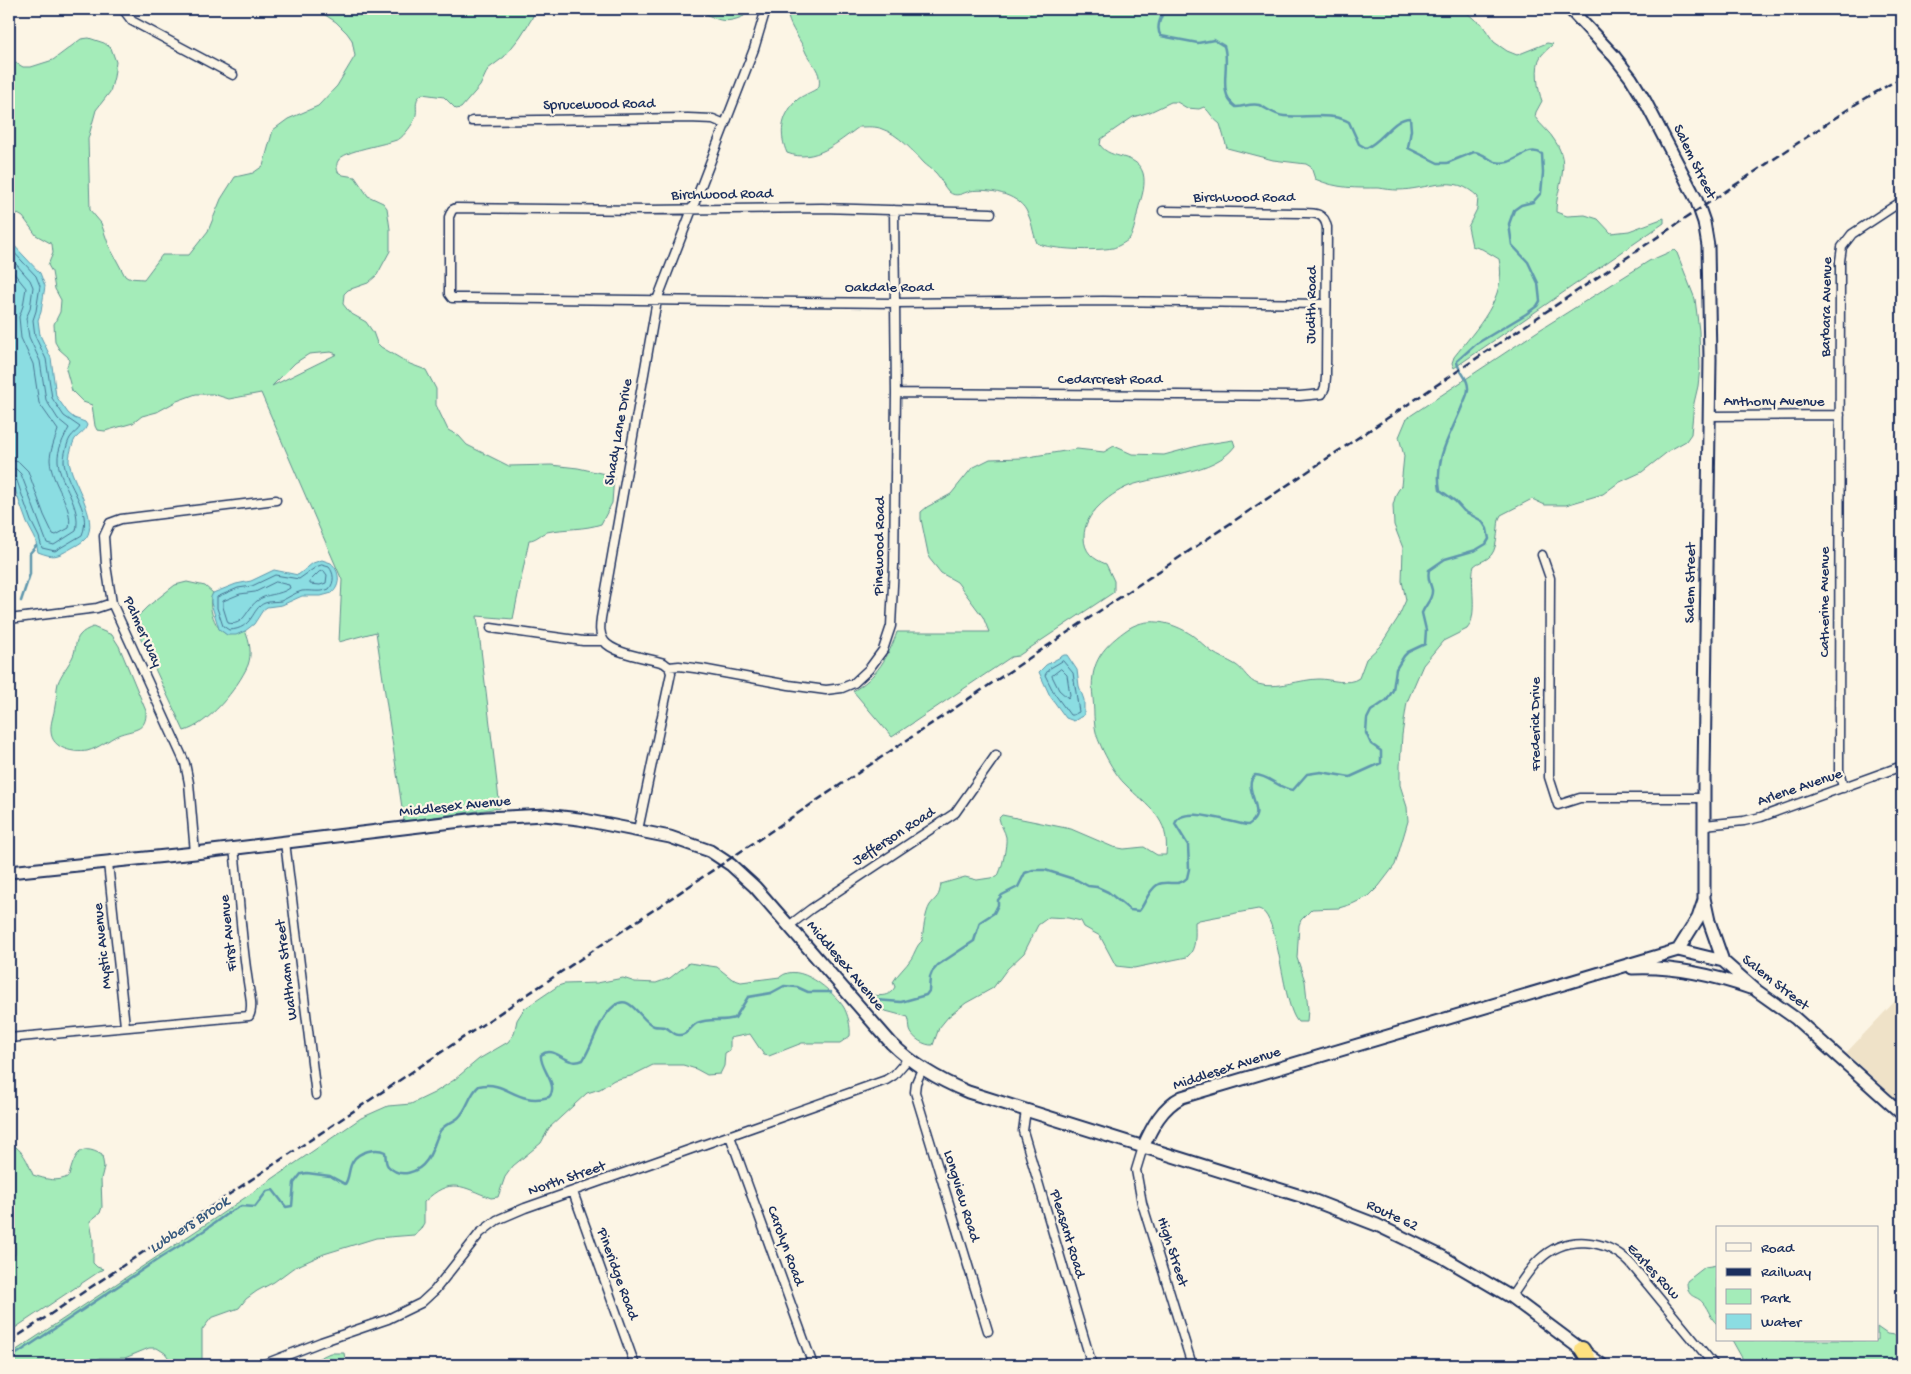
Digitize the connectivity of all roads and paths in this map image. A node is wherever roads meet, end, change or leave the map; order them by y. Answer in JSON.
{"nodes":[{"id":1,"x":124,"y":9,"type":"edge"},
{"id":2,"x":766,"y":9,"type":"edge"},
{"id":3,"x":1570,"y":9,"type":"edge"},
{"id":4,"x":233,"y":74,"type":"dead end"},
{"id":5,"x":472,"y":121,"type":"dead end"},
{"id":6,"x":725,"y":124,"type":"junction"},
{"id":7,"x":1902,"y":201,"type":"edge"},
{"id":8,"x":692,"y":208,"type":"junction"},
{"id":9,"x":894,"y":210,"type":"junction"},
{"id":10,"x":1163,"y":212,"type":"dead end"},
{"id":11,"x":991,"y":213,"type":"dead end"},
{"id":12,"x":1323,"y":217,"type":"joint"},
{"id":13,"x":452,"y":298,"type":"joint"},
{"id":14,"x":657,"y":300,"type":"junction"},
{"id":15,"x":896,"y":302,"type":"junction"},
{"id":16,"x":1326,"y":304,"type":"junction"},
{"id":17,"x":896,"y":393,"type":"junction"},
{"id":18,"x":1322,"y":393,"type":"joint"},
{"id":19,"x":1840,"y":415,"type":"junction"},
{"id":20,"x":1708,"y":416,"type":"junction"},
{"id":21,"x":276,"y":500,"type":"dead end"},
{"id":22,"x":1542,"y":555,"type":"dead end"},
{"id":23,"x":112,"y":602,"type":"junction"},
{"id":24,"x":9,"y":619,"type":"edge"},
{"id":25,"x":491,"y":628,"type":"dead end"},
{"id":26,"x":604,"y":641,"type":"junction"},
{"id":27,"x":669,"y":667,"type":"junction"},
{"id":28,"x":996,"y":755,"type":"dead end"},
{"id":29,"x":1902,"y":766,"type":"edge"},
{"id":30,"x":1843,"y":788,"type":"junction"},
{"id":31,"x":1704,"y":798,"type":"junction"},
{"id":32,"x":1704,"y":825,"type":"junction"},
{"id":33,"x":638,"y":830,"type":"junction"},
{"id":34,"x":285,"y":842,"type":"junction"},
{"id":35,"x":234,"y":848,"type":"junction"},
{"id":36,"x":195,"y":853,"type":"junction"},
{"id":37,"x":108,"y":863,"type":"junction"},
{"id":38,"x":9,"y":872,"type":"edge"},
{"id":39,"x":1704,"y":898,"type":"junction"},
{"id":40,"x":790,"y":925,"type":"junction"},
{"id":41,"x":1678,"y":950,"type":"junction"},
{"id":42,"x":1723,"y":961,"type":"junction"},
{"id":43,"x":1620,"y":968,"type":"junction"},
{"id":44,"x":1689,"y":970,"type":"junction"},
{"id":45,"x":1702,"y":973,"type":"junction"},
{"id":46,"x":1757,"y":991,"type":"junction"},
{"id":47,"x":125,"y":1026,"type":"junction"},
{"id":48,"x":9,"y":1038,"type":"edge"},
{"id":49,"x":908,"y":1059,"type":"junction"},
{"id":50,"x":922,"y":1070,"type":"junction"},
{"id":51,"x":316,"y":1095,"type":"dead end"},
{"id":52,"x":1026,"y":1110,"type":"junction"},
{"id":53,"x":1902,"y":1114,"type":"edge"},
{"id":54,"x":730,"y":1136,"type":"junction"},
{"id":55,"x":1143,"y":1147,"type":"junction"},
{"id":56,"x":572,"y":1192,"type":"junction"},
{"id":57,"x":1511,"y":1297,"type":"junction"},
{"id":58,"x":988,"y":1331,"type":"dead end"},
{"id":59,"x":1582,"y":1350,"type":"junction"},
{"id":60,"x":262,"y":1365,"type":"edge"},
{"id":61,"x":635,"y":1365,"type":"edge"},
{"id":62,"x":813,"y":1365,"type":"edge"},
{"id":63,"x":1092,"y":1365,"type":"edge"},
{"id":64,"x":1192,"y":1365,"type":"edge"},
{"id":65,"x":1592,"y":1365,"type":"edge"},
{"id":66,"x":1602,"y":1365,"type":"edge"},
{"id":67,"x":1714,"y":1365,"type":"edge"}],
"edges":[{"from":1,"to":4,"type":"street"},
{"from":2,"to":6,"type":"street","name":"Shady Lane Drive"},
{"from":3,"to":20,"type":"street","name":"Salem Street"},
{"from":5,"to":6,"type":"street","name":"Sprucewood Road"},
{"from":6,"to":8,"type":"street","name":"Shady Lane Drive"},
{"from":7,"to":19,"type":"street","name":"Barbara Avenue"},
{"from":8,"to":9,"type":"street","name":"Birchwood Road"},
{"from":8,"to":13,"type":"street","name":"Birchwood Road"},
{"from":8,"to":14,"type":"street","name":"Shady Lane Drive"},
{"from":9,"to":11,"type":"street","name":"Birchwood Road"},
{"from":9,"to":15,"type":"street","name":"Pinewood Road"},
{"from":10,"to":12,"type":"street","name":"Birchwood Road"},
{"from":12,"to":16,"type":"street","name":"Judith Road"},
{"from":13,"to":14,"type":"street","name":"Oakdale Road"},
{"from":14,"to":15,"type":"street","name":"Oakdale Road"},
{"from":14,"to":26,"type":"street","name":"Shady Lane Drive"},
{"from":15,"to":16,"type":"street","name":"Oakdale Road"},
{"from":15,"to":17,"type":"street","name":"Pinewood Road"},
{"from":16,"to":18,"type":"street","name":"Judith Road"},
{"from":17,"to":18,"type":"street","name":"Cedarcrest Road"},
{"from":17,"to":27,"type":"street","name":"Pinewood Road"},
{"from":19,"to":20,"type":"street","name":"Anthony Avenue"},
{"from":19,"to":30,"type":"street","name":"Catherine Avenue"},
{"from":20,"to":31,"type":"street","name":"Salem Street"},
{"from":21,"to":23,"type":"street","name":"Palmer Way"},
{"from":22,"to":31,"type":"street","name":"Frederick Drive"},
{"from":23,"to":24,"type":"street"},
{"from":23,"to":36,"type":"street","name":"Palmer Way"},
{"from":25,"to":26,"type":"street"},
{"from":26,"to":27,"type":"street"},
{"from":27,"to":33,"type":"street"},
{"from":28,"to":40,"type":"street","name":"Jefferson Road"},
{"from":29,"to":30,"type":"street","name":"Arlene Avenue"},
{"from":30,"to":32,"type":"street","name":"Arlene Avenue"},
{"from":31,"to":32,"type":"street","name":"Salem Street"},
{"from":32,"to":39,"type":"street","name":"Salem Street"},
{"from":33,"to":34,"type":"street","name":"Middlesex Avenue"},
{"from":33,"to":40,"type":"street","name":"Middlesex Avenue"},
{"from":34,"to":35,"type":"street","name":"Middlesex Avenue"},
{"from":34,"to":51,"type":"street","name":"Waltham Street"},
{"from":35,"to":36,"type":"street","name":"Middlesex Avenue"},
{"from":35,"to":47,"type":"street","name":"First Avenue"},
{"from":36,"to":37,"type":"street","name":"Middlesex Avenue"},
{"from":37,"to":38,"type":"street","name":"Middlesex Avenue"},
{"from":37,"to":47,"type":"street","name":"Mystic Avenue"},
{"from":39,"to":41,"type":"street"},
{"from":39,"to":42,"type":"street","name":"Salem Street"},
{"from":40,"to":49,"type":"street","name":"Middlesex Avenue"},
{"from":41,"to":42,"type":"street"},
{"from":41,"to":43,"type":"street","name":"Middlesex Avenue"},
{"from":41,"to":44,"type":"street"},
{"from":42,"to":45,"type":"street"},
{"from":42,"to":46,"type":"street","name":"Salem Street"},
{"from":43,"to":44,"type":"street","name":"Middlesex Avenue"},
{"from":43,"to":55,"type":"street","name":"Middlesex Avenue"},
{"from":44,"to":45,"type":"street","name":"Middlesex Avenue"},
{"from":45,"to":46,"type":"street","name":"Middlesex Avenue"},
{"from":46,"to":53,"type":"street","name":"Salem Street"},
{"from":47,"to":48,"type":"street"},
{"from":49,"to":50,"type":"street","name":"Middlesex Avenue"},
{"from":49,"to":54,"type":"street","name":"North Street"},
{"from":50,"to":52,"type":"street","name":"Middlesex Avenue"},
{"from":50,"to":58,"type":"street","name":"Longview Road"},
{"from":52,"to":55,"type":"street","name":"Middlesex Avenue"},
{"from":52,"to":63,"type":"street","name":"Pleasant Road"},
{"from":54,"to":56,"type":"street","name":"North Street"},
{"from":54,"to":62,"type":"street","name":"Carolyn Road"},
{"from":55,"to":57,"type":"street","name":"Route 62"},
{"from":55,"to":64,"type":"street","name":"High Street"},
{"from":56,"to":60,"type":"street","name":"North Street"},
{"from":56,"to":61,"type":"street","name":"Pineridge Road"},
{"from":57,"to":59,"type":"street","name":"Route 62"},
{"from":57,"to":67,"type":"street","name":"Earles Row"},
{"from":59,"to":65,"type":"highway"},
{"from":59,"to":66,"type":"street","name":"Route 62"}]}
